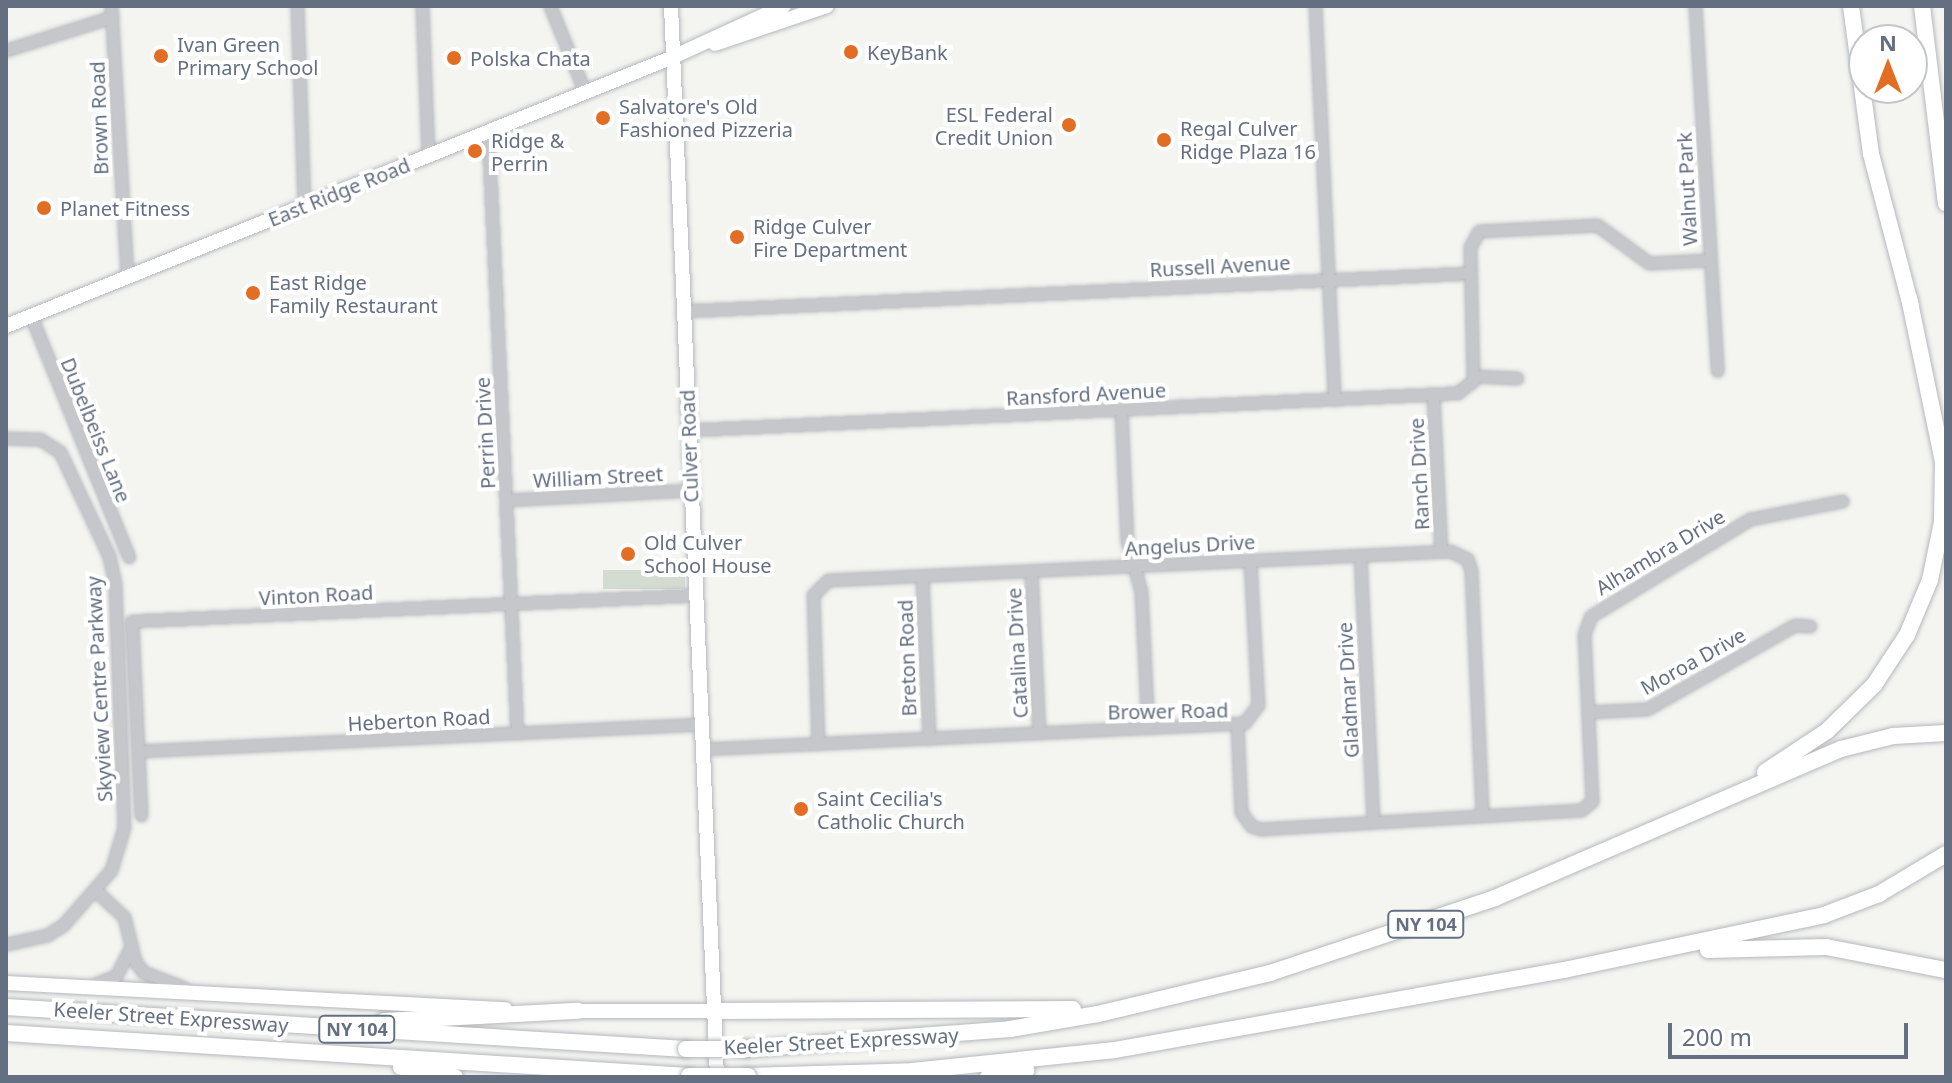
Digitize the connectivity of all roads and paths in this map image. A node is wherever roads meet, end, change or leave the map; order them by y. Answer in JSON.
{"nodes":[{"id":1,"x":297,"y":6,"type":"edge"},
{"id":2,"x":422,"y":6,"type":"edge"},
{"id":3,"x":550,"y":6,"type":"edge"},
{"id":4,"x":671,"y":6,"type":"edge"},
{"id":5,"x":784,"y":6,"type":"edge"},
{"id":6,"x":1315,"y":6,"type":"edge"},
{"id":7,"x":1695,"y":6,"type":"edge"},
{"id":8,"x":1851,"y":6,"type":"edge"},
{"id":9,"x":1922,"y":6,"type":"edge"},
{"id":10,"x":820,"y":7,"type":"edge"},
{"id":11,"x":112,"y":12,"type":"edge"},
{"id":12,"x":6,"y":50,"type":"edge"},
{"id":13,"x":673,"y":57,"type":"junction"},
{"id":14,"x":585,"y":92,"type":"junction"},
{"id":15,"x":488,"y":132,"type":"junction"},
{"id":16,"x":428,"y":156,"type":"junction"},
{"id":17,"x":1946,"y":204,"type":"edge"},
{"id":18,"x":304,"y":206,"type":"junction"},
{"id":19,"x":1708,"y":260,"type":"junction"},
{"id":20,"x":1470,"y":273,"type":"junction"},
{"id":21,"x":127,"y":277,"type":"junction"},
{"id":22,"x":1329,"y":279,"type":"junction"},
{"id":23,"x":1909,"y":298,"type":"junction"},
{"id":24,"x":683,"y":311,"type":"junction"},
{"id":25,"x":31,"y":316,"type":"junction"},
{"id":26,"x":6,"y":326,"type":"edge"},
{"id":27,"x":1717,"y":370,"type":"dead end"},
{"id":28,"x":1474,"y":376,"type":"junction"},
{"id":29,"x":1517,"y":378,"type":"dead end"},
{"id":30,"x":1433,"y":395,"type":"junction"},
{"id":31,"x":1334,"y":400,"type":"junction"},
{"id":32,"x":1121,"y":410,"type":"junction"},
{"id":33,"x":1946,"y":424,"type":"edge"},
{"id":34,"x":689,"y":430,"type":"junction"},
{"id":35,"x":6,"y":438,"type":"edge"},
{"id":36,"x":691,"y":490,"type":"junction"},
{"id":37,"x":507,"y":500,"type":"junction"},
{"id":38,"x":1842,"y":501,"type":"dead end"},
{"id":39,"x":1441,"y":551,"type":"junction"},
{"id":40,"x":1360,"y":555,"type":"junction"},
{"id":41,"x":129,"y":557,"type":"dead end"},
{"id":42,"x":1250,"y":560,"type":"junction"},
{"id":43,"x":1134,"y":566,"type":"junction"},
{"id":44,"x":1031,"y":571,"type":"junction"},
{"id":45,"x":922,"y":576,"type":"junction"},
{"id":46,"x":696,"y":595,"type":"junction"},
{"id":47,"x":513,"y":604,"type":"junction"},
{"id":48,"x":1810,"y":626,"type":"dead end"},
{"id":49,"x":1588,"y":712,"type":"junction"},
{"id":50,"x":702,"y":724,"type":"junction"},
{"id":51,"x":1237,"y":724,"type":"junction"},
{"id":52,"x":1148,"y":728,"type":"junction"},
{"id":53,"x":517,"y":733,"type":"junction"},
{"id":54,"x":1039,"y":733,"type":"junction"},
{"id":55,"x":1946,"y":733,"type":"edge"},
{"id":56,"x":929,"y":739,"type":"junction"},
{"id":57,"x":818,"y":744,"type":"junction"},
{"id":58,"x":703,"y":749,"type":"junction"},
{"id":59,"x":138,"y":751,"type":"junction"},
{"id":60,"x":1591,"y":805,"type":"joint"},
{"id":61,"x":141,"y":815,"type":"dead end"},
{"id":62,"x":1482,"y":815,"type":"junction"},
{"id":63,"x":1373,"y":822,"type":"junction"},
{"id":64,"x":1646,"y":832,"type":"junction"},
{"id":65,"x":1946,"y":854,"type":"edge"},
{"id":66,"x":95,"y":890,"type":"junction"},
{"id":67,"x":6,"y":944,"type":"edge"},
{"id":68,"x":130,"y":948,"type":"junction"},
{"id":69,"x":1564,"y":970,"type":"junction"},
{"id":70,"x":1946,"y":970,"type":"edge"},
{"id":71,"x":6,"y":983,"type":"edge"},
{"id":72,"x":79,"y":987,"type":"junction"},
{"id":73,"x":1197,"y":991,"type":"junction"},
{"id":74,"x":197,"y":992,"type":"junction"},
{"id":75,"x":6,"y":1007,"type":"edge"},
{"id":76,"x":578,"y":1011,"type":"junction"},
{"id":77,"x":714,"y":1011,"type":"junction"},
{"id":78,"x":233,"y":1020,"type":"junction"},
{"id":79,"x":6,"y":1033,"type":"edge"},
{"id":80,"x":1160,"y":1043,"type":"junction"},
{"id":81,"x":301,"y":1050,"type":"junction"},
{"id":82,"x":689,"y":1076,"type":"edge"},
{"id":83,"x":748,"y":1076,"type":"edge"},
{"id":84,"x":455,"y":1077,"type":"edge"},
{"id":85,"x":717,"y":1077,"type":"edge"},
{"id":86,"x":988,"y":1077,"type":"edge"}],
"edges":[{"from":1,"to":18,"type":"street"},
{"from":2,"to":16,"type":"street"},
{"from":3,"to":14,"type":"street"},
{"from":4,"to":13,"type":"main road","name":"Culver Road"},
{"from":5,"to":13,"type":"main road","name":"East Ridge Road"},
{"from":6,"to":22,"type":"street"},
{"from":7,"to":19,"type":"street","name":"Walnut Park"},
{"from":8,"to":23,"type":"highway","number":"NY 104"},
{"from":9,"to":17,"type":"highway"},
{"from":10,"to":13,"type":"main road","name":"East Ridge Road"},
{"from":11,"to":12,"type":"street"},
{"from":11,"to":21,"type":"street","name":"Brown Road"},
{"from":13,"to":14,"type":"main road","name":"East Ridge Road"},
{"from":13,"to":24,"type":"main road","name":"Culver Road"},
{"from":14,"to":15,"type":"main road","name":"East Ridge Road"},
{"from":15,"to":16,"type":"main road","name":"East Ridge Road"},
{"from":15,"to":37,"type":"street","name":"Perrin Drive"},
{"from":16,"to":18,"type":"main road","name":"East Ridge Road"},
{"from":18,"to":21,"type":"main road","name":"East Ridge Road"},
{"from":19,"to":20,"type":"street"},
{"from":19,"to":27,"type":"street","name":"Walnut Park"},
{"from":20,"to":22,"type":"street","name":"Russell Avenue"},
{"from":20,"to":28,"type":"street"},
{"from":21,"to":25,"type":"main road","name":"East Ridge Road"},
{"from":22,"to":24,"type":"street","name":"Russell Avenue"},
{"from":22,"to":31,"type":"street"},
{"from":23,"to":33,"type":"highway"},
{"from":23,"to":64,"type":"highway","number":"NY 104"},
{"from":24,"to":34,"type":"main road","name":"Culver Road"},
{"from":25,"to":26,"type":"main road","name":"East Ridge Road"},
{"from":25,"to":41,"type":"street","name":"Dubelbeiss Lane"},
{"from":28,"to":29,"type":"street"},
{"from":28,"to":30,"type":"street","name":"Ransford Avenue"},
{"from":30,"to":31,"type":"street","name":"Ransford Avenue"},
{"from":30,"to":39,"type":"street","name":"Ranch Drive"},
{"from":31,"to":32,"type":"street","name":"Ransford Avenue"},
{"from":32,"to":34,"type":"street","name":"Ransford Avenue"},
{"from":32,"to":43,"type":"street"},
{"from":34,"to":36,"type":"main road","name":"Culver Road"},
{"from":35,"to":66,"type":"street","name":"Skyview Centre Parkway"},
{"from":36,"to":37,"type":"street","name":"William Street"},
{"from":36,"to":46,"type":"main road","name":"Culver Road"},
{"from":37,"to":47,"type":"street","name":"Perrin Drive"},
{"from":38,"to":49,"type":"street","name":"Alhambra Drive"},
{"from":39,"to":40,"type":"street","name":"Angelus Drive"},
{"from":39,"to":62,"type":"street"},
{"from":40,"to":42,"type":"street","name":"Angelus Drive"},
{"from":40,"to":63,"type":"street","name":"Gladmar Drive"},
{"from":42,"to":43,"type":"street","name":"Angelus Drive"},
{"from":42,"to":51,"type":"street"},
{"from":43,"to":44,"type":"street","name":"Angelus Drive"},
{"from":43,"to":52,"type":"street"},
{"from":44,"to":45,"type":"street","name":"Angelus Drive"},
{"from":44,"to":54,"type":"street","name":"Catalina Drive"},
{"from":45,"to":56,"type":"street","name":"Breton Road"},
{"from":45,"to":57,"type":"street","name":"Angelus Drive"},
{"from":46,"to":47,"type":"street","name":"Vinton Road"},
{"from":46,"to":50,"type":"main road","name":"Culver Road"},
{"from":47,"to":53,"type":"street","name":"Perrin Drive"},
{"from":47,"to":59,"type":"street","name":"Vinton Road"},
{"from":48,"to":49,"type":"street","name":"Moroa Drive"},
{"from":49,"to":60,"type":"street","name":"Alhambra Drive"},
{"from":50,"to":53,"type":"street","name":"Heberton Road"},
{"from":50,"to":58,"type":"main road","name":"Culver Road"},
{"from":51,"to":52,"type":"street","name":"Brower Road"},
{"from":51,"to":63,"type":"street","name":"Brower Road"},
{"from":52,"to":54,"type":"street","name":"Brower Road"},
{"from":53,"to":59,"type":"street","name":"Heberton Road"},
{"from":54,"to":56,"type":"street","name":"Brower Road"},
{"from":55,"to":64,"type":"highway"},
{"from":56,"to":57,"type":"street","name":"Brower Road"},
{"from":57,"to":58,"type":"street","name":"Brower Road"},
{"from":58,"to":77,"type":"main road","name":"Culver Road"},
{"from":59,"to":61,"type":"street","name":"Vinton Road"},
{"from":60,"to":62,"type":"street","name":"Brower Road"},
{"from":62,"to":63,"type":"street","name":"Brower Road"},
{"from":64,"to":73,"type":"highway","name":"Keeler Street Expressway","number":"NY 104"},
{"from":65,"to":69,"type":"highway","number":"NY 104"},
{"from":66,"to":67,"type":"street","name":"Skyview Centre Parkway"},
{"from":66,"to":68,"type":"street"},
{"from":68,"to":72,"type":"street"},
{"from":68,"to":74,"type":"street"},
{"from":69,"to":70,"type":"highway"},
{"from":69,"to":80,"type":"highway","name":"Keeler Street Expressway","number":"NY 104"},
{"from":71,"to":72,"type":"main road"},
{"from":72,"to":74,"type":"main road"},
{"from":73,"to":77,"type":"highway"},
{"from":73,"to":78,"type":"highway","name":"Keeler Street Expressway","number":"NY 104","bridge":true},
{"from":74,"to":76,"type":"main road"},
{"from":75,"to":78,"type":"highway","name":"Keeler Street Expressway","number":"NY 104"},
{"from":76,"to":77,"type":"main road"},
{"from":76,"to":78,"type":"highway"},
{"from":77,"to":85,"type":"main road","name":"Culver Road"},
{"from":79,"to":81,"type":"highway","name":"Keeler Street Expressway","number":"NY 104"},
{"from":80,"to":83,"type":"highway","name":"Keeler Street Expressway","number":"NY 104"},
{"from":80,"to":86,"type":"highway"},
{"from":81,"to":82,"type":"highway","name":"Keeler Street Expressway","number":"NY 104"},
{"from":81,"to":84,"type":"highway"},
{"from":82,"to":83,"type":"highway","name":"Keeler Street Expressway","number":"NY 104","bridge":true}]}
